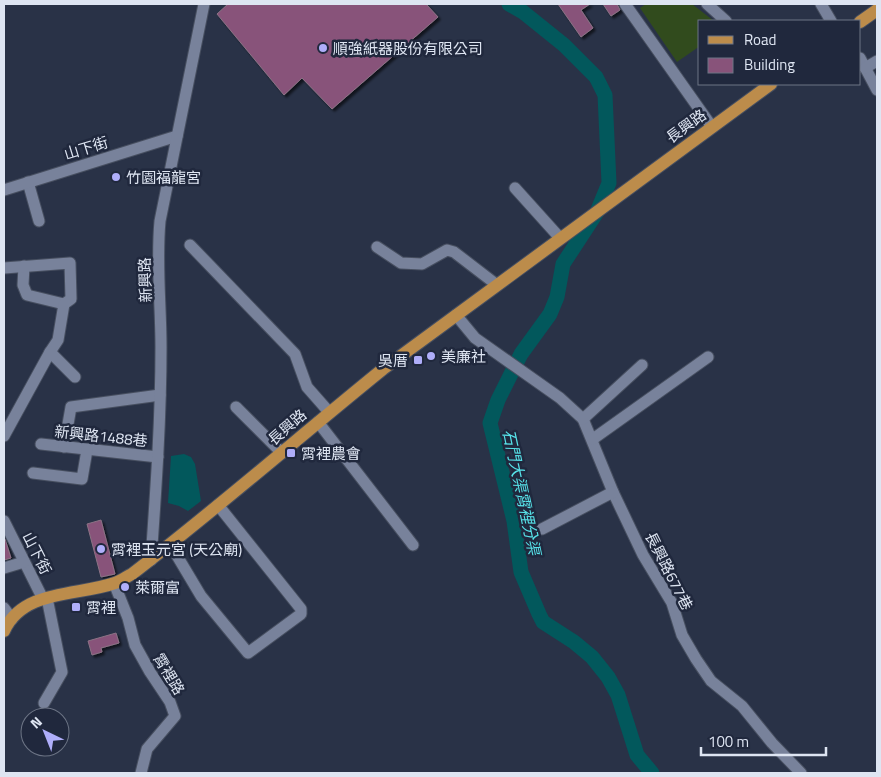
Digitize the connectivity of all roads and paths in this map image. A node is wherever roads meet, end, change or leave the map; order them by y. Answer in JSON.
{"nodes":[{"id":1,"x":204,"y":4,"type":"edge"},
{"id":2,"x":625,"y":4,"type":"edge"},
{"id":3,"x":707,"y":4,"type":"edge"},
{"id":4,"x":821,"y":4,"type":"edge"},
{"id":5,"x":877,"y":10,"type":"edge"},
{"id":6,"x":725,"y":20,"type":"edge"},
{"id":7,"x":830,"y":20,"type":"edge"},
{"id":8,"x":861,"y":21,"type":"edge"},
{"id":9,"x":861,"y":60,"type":"edge"},
{"id":10,"x":877,"y":61,"type":"edge"},
{"id":11,"x":865,"y":68,"type":"junction"},
{"id":12,"x":770,"y":85,"type":"edge"},
{"id":13,"x":877,"y":90,"type":"edge"},
{"id":14,"x":712,"y":127,"type":"junction"},
{"id":15,"x":177,"y":136,"type":"junction"},
{"id":16,"x":28,"y":182,"type":"junction"},
{"id":17,"x":515,"y":188,"type":"dead end"},
{"id":18,"x":4,"y":190,"type":"edge"},
{"id":19,"x":39,"y":221,"type":"dead end"},
{"id":20,"x":560,"y":238,"type":"junction"},
{"id":21,"x":190,"y":245,"type":"dead end"},
{"id":22,"x":377,"y":247,"type":"dead end"},
{"id":23,"x":24,"y":266,"type":"junction"},
{"id":24,"x":4,"y":268,"type":"edge"},
{"id":25,"x":497,"y":285,"type":"junction"},
{"id":26,"x":64,"y":304,"type":"junction"},
{"id":27,"x":456,"y":315,"type":"junction"},
{"id":28,"x":50,"y":352,"type":"junction"},
{"id":29,"x":708,"y":357,"type":"dead end"},
{"id":30,"x":642,"y":365,"type":"dead end"},
{"id":31,"x":75,"y":377,"type":"dead end"},
{"id":32,"x":160,"y":395,"type":"junction"},
{"id":33,"x":236,"y":407,"type":"dead end"},
{"id":34,"x":329,"y":412,"type":"junction"},
{"id":35,"x":583,"y":419,"type":"junction"},
{"id":36,"x":318,"y":422,"type":"junction"},
{"id":37,"x":4,"y":436,"type":"edge"},
{"id":38,"x":593,"y":439,"type":"junction"},
{"id":39,"x":41,"y":444,"type":"dead end"},
{"id":40,"x":64,"y":448,"type":"junction"},
{"id":41,"x":87,"y":450,"type":"junction"},
{"id":42,"x":282,"y":453,"type":"junction"},
{"id":43,"x":158,"y":457,"type":"junction"},
{"id":44,"x":33,"y":473,"type":"dead end"},
{"id":45,"x":613,"y":492,"type":"junction"},
{"id":46,"x":218,"y":505,"type":"junction"},
{"id":47,"x":4,"y":521,"type":"edge"},
{"id":48,"x":542,"y":529,"type":"dead end"},
{"id":49,"x":7,"y":534,"type":"edge"},
{"id":50,"x":170,"y":544,"type":"junction"},
{"id":51,"x":413,"y":546,"type":"dead end"},
{"id":52,"x":151,"y":560,"type":"junction"},
{"id":53,"x":24,"y":562,"type":"junction"},
{"id":54,"x":4,"y":568,"type":"edge"},
{"id":55,"x":114,"y":583,"type":"junction"},
{"id":56,"x":45,"y":598,"type":"junction"},
{"id":57,"x":8,"y":614,"type":"edge"},
{"id":58,"x":4,"y":631,"type":"edge"},
{"id":59,"x":44,"y":703,"type":"dead end"},
{"id":60,"x":141,"y":773,"type":"edge"},
{"id":61,"x":800,"y":773,"type":"edge"}],
"edges":[{"from":1,"to":15,"type":"street","name":"新興路"},
{"from":2,"to":14,"type":"street"},
{"from":3,"to":6,"type":"street"},
{"from":4,"to":7,"type":"street"},
{"from":5,"to":8,"type":"main road"},
{"from":9,"to":11,"type":"street"},
{"from":10,"to":11,"type":"street"},
{"from":11,"to":13,"type":"street"},
{"from":12,"to":14,"type":"main road","name":"長興路"},
{"from":14,"to":20,"type":"main road","name":"長興路"},
{"from":15,"to":16,"type":"street","name":"山下街"},
{"from":15,"to":32,"type":"street","name":"新興路"},
{"from":16,"to":18,"type":"street","name":"山下街"},
{"from":16,"to":19,"type":"street"},
{"from":17,"to":20,"type":"street"},
{"from":20,"to":25,"type":"main road","name":"長興路"},
{"from":21,"to":34,"type":"street"},
{"from":22,"to":25,"type":"street"},
{"from":23,"to":24,"type":"street"},
{"from":23,"to":26,"type":"street"},
{"from":23,"to":26,"type":"street"},
{"from":25,"to":27,"type":"main road","name":"長興路"},
{"from":26,"to":28,"type":"street"},
{"from":27,"to":34,"type":"main road","name":"長興路"},
{"from":27,"to":35,"type":"street","name":"長興路677巷"},
{"from":28,"to":31,"type":"street"},
{"from":28,"to":37,"type":"street"},
{"from":29,"to":38,"type":"street"},
{"from":30,"to":35,"type":"street"},
{"from":32,"to":40,"type":"street"},
{"from":32,"to":43,"type":"street","name":"新興路"},
{"from":33,"to":42,"type":"street"},
{"from":34,"to":36,"type":"main road","name":"長興路"},
{"from":35,"to":38,"type":"street","name":"長興路677巷"},
{"from":36,"to":42,"type":"main road","name":"長興路"},
{"from":36,"to":51,"type":"street"},
{"from":38,"to":45,"type":"street","name":"長興路677巷"},
{"from":39,"to":40,"type":"street","name":"新興路1488巷"},
{"from":40,"to":41,"type":"street","name":"新興路1488巷"},
{"from":41,"to":43,"type":"street","name":"新興路1488巷"},
{"from":41,"to":44,"type":"street"},
{"from":42,"to":46,"type":"main road","name":"長興路"},
{"from":43,"to":52,"type":"street","name":"新興路"},
{"from":45,"to":48,"type":"street"},
{"from":45,"to":61,"type":"street","name":"長興路677巷"},
{"from":46,"to":50,"type":"main road","name":"長興路"},
{"from":46,"to":50,"type":"street"},
{"from":47,"to":49,"type":"street","name":"山下街"},
{"from":49,"to":53,"type":"street","name":"山下街"},
{"from":50,"to":52,"type":"main road","name":"長興路"},
{"from":52,"to":55,"type":"main road","name":"長興路"},
{"from":53,"to":54,"type":"street"},
{"from":53,"to":56,"type":"street","name":"山下街"},
{"from":55,"to":56,"type":"main road","name":"長興路"},
{"from":55,"to":60,"type":"street","name":"霄裡路"},
{"from":56,"to":57,"type":"main road","name":"長興路"},
{"from":56,"to":59,"type":"street","name":"山下街"},
{"from":57,"to":58,"type":"main road","name":"長興路"}]}
